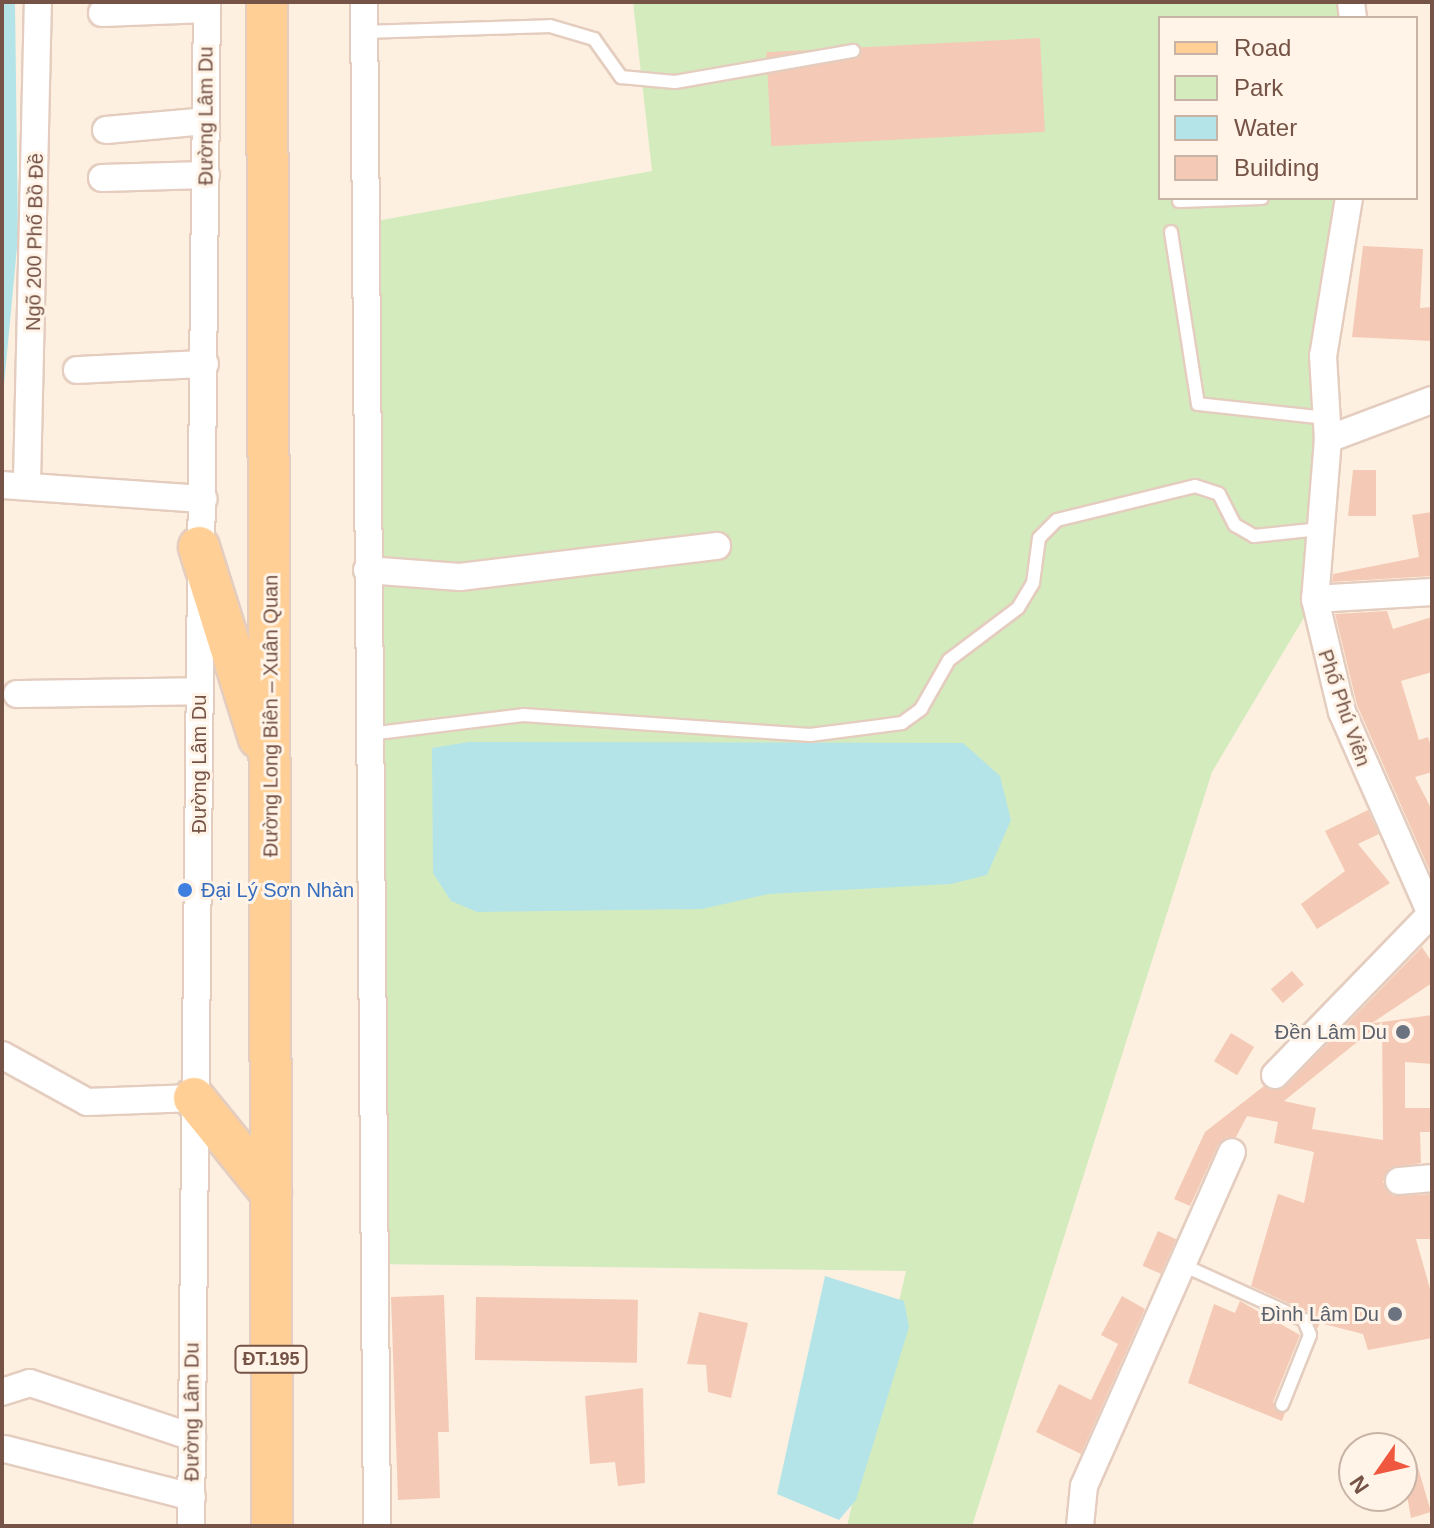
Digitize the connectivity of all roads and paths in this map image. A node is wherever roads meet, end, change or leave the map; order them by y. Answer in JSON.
{"nodes":[{"id":1,"x":38,"y":2,"type":"edge"},
{"id":2,"x":267,"y":2,"type":"edge"},
{"id":3,"x":364,"y":2,"type":"edge"},
{"id":4,"x":207,"y":5,"type":"edge"},
{"id":5,"x":102,"y":13,"type":"dead end"},
{"id":6,"x":363,"y":32,"type":"junction"},
{"id":7,"x":853,"y":51,"type":"dead end"},
{"id":8,"x":206,"y":121,"type":"junction"},
{"id":9,"x":106,"y":130,"type":"dead end"},
{"id":10,"x":206,"y":175,"type":"junction"},
{"id":11,"x":102,"y":178,"type":"dead end"},
{"id":12,"x":1207,"y":200,"type":"edge"},
{"id":13,"x":1349,"y":200,"type":"edge"},
{"id":14,"x":1179,"y":201,"type":"dead end"},
{"id":15,"x":1171,"y":232,"type":"dead end"},
{"id":16,"x":205,"y":364,"type":"junction"},
{"id":17,"x":77,"y":370,"type":"dead end"},
{"id":18,"x":1432,"y":400,"type":"edge"},
{"id":19,"x":1328,"y":428,"type":"junction"},
{"id":20,"x":14,"y":484,"type":"edge"},
{"id":21,"x":204,"y":499,"type":"junction"},
{"id":22,"x":1319,"y":529,"type":"junction"},
{"id":23,"x":717,"y":546,"type":"dead end"},
{"id":24,"x":199,"y":547,"type":"junction"},
{"id":25,"x":367,"y":570,"type":"junction"},
{"id":26,"x":1432,"y":592,"type":"edge"},
{"id":27,"x":1315,"y":599,"type":"junction"},
{"id":28,"x":200,"y":691,"type":"junction"},
{"id":29,"x":17,"y":694,"type":"dead end"},
{"id":30,"x":369,"y":734,"type":"junction"},
{"id":31,"x":272,"y":777,"type":"junction"},
{"id":32,"x":1432,"y":915,"type":"edge"},
{"id":33,"x":2,"y":1055,"type":"edge"},
{"id":34,"x":1275,"y":1075,"type":"dead end"},
{"id":35,"x":194,"y":1098,"type":"junction"},
{"id":36,"x":1232,"y":1152,"type":"dead end"},
{"id":37,"x":1432,"y":1178,"type":"edge"},
{"id":38,"x":1399,"y":1181,"type":"dead end"},
{"id":39,"x":271,"y":1193,"type":"junction"},
{"id":40,"x":1185,"y":1266,"type":"junction"},
{"id":41,"x":2,"y":1392,"type":"edge"},
{"id":42,"x":1282,"y":1405,"type":"dead end"},
{"id":43,"x":192,"y":1437,"type":"junction"},
{"id":44,"x":5,"y":1449,"type":"dead end"},
{"id":45,"x":192,"y":1497,"type":"junction"},
{"id":46,"x":191,"y":1526,"type":"edge"},
{"id":47,"x":272,"y":1526,"type":"edge"},
{"id":48,"x":377,"y":1526,"type":"edge"},
{"id":49,"x":1080,"y":1526,"type":"edge"}],
"edges":[{"from":1,"to":20,"type":"street","name":"Ngõ 200 Phố Bồ Đề"},
{"from":2,"to":31,"type":"main road","name":"Đường Long Biên – Xuân Quan"},
{"from":3,"to":6,"type":"street"},
{"from":4,"to":5,"type":"street"},
{"from":4,"to":8,"type":"street","name":"Đường Lâm Du"},
{"from":6,"to":7,"type":"lane"},
{"from":6,"to":25,"type":"street"},
{"from":8,"to":9,"type":"street"},
{"from":8,"to":10,"type":"street","name":"Đường Lâm Du"},
{"from":10,"to":11,"type":"street"},
{"from":10,"to":16,"type":"street","name":"Đường Lâm Du"},
{"from":12,"to":14,"type":"lane"},
{"from":13,"to":19,"type":"street","name":"Phố Phú Viên"},
{"from":15,"to":19,"type":"lane"},
{"from":16,"to":17,"type":"street"},
{"from":16,"to":21,"type":"street","name":"Đường Lâm Du"},
{"from":18,"to":19,"type":"street"},
{"from":19,"to":22,"type":"street","name":"Phố Phú Viên"},
{"from":20,"to":21,"type":"street"},
{"from":21,"to":24,"type":"street","name":"Đường Lâm Du"},
{"from":22,"to":27,"type":"street","name":"Phố Phú Viên"},
{"from":22,"to":30,"type":"lane"},
{"from":23,"to":25,"type":"street"},
{"from":24,"to":28,"type":"street","name":"Đường Lâm Du"},
{"from":24,"to":31,"type":"main road"},
{"from":25,"to":30,"type":"street"},
{"from":26,"to":27,"type":"street"},
{"from":27,"to":32,"type":"street","name":"Phố Phú Viên"},
{"from":28,"to":29,"type":"street"},
{"from":28,"to":35,"type":"street","name":"Đường Lâm Du"},
{"from":30,"to":48,"type":"street"},
{"from":31,"to":39,"type":"main road","name":"Đường Long Biên – Xuân Quan","number":"ĐT.195"},
{"from":32,"to":34,"type":"street"},
{"from":33,"to":35,"type":"street"},
{"from":35,"to":39,"type":"main road"},
{"from":35,"to":43,"type":"street","name":"Đường Lâm Du"},
{"from":36,"to":40,"type":"street"},
{"from":37,"to":38,"type":"street"},
{"from":39,"to":47,"type":"main road","name":"Đường Long Biên – Xuân Quan","number":"ĐT.195"},
{"from":40,"to":42,"type":"lane"},
{"from":40,"to":49,"type":"street"},
{"from":41,"to":43,"type":"street"},
{"from":43,"to":45,"type":"street","name":"Đường Lâm Du"},
{"from":44,"to":45,"type":"street"},
{"from":45,"to":46,"type":"street","name":"Đường Lâm Du"}]}
